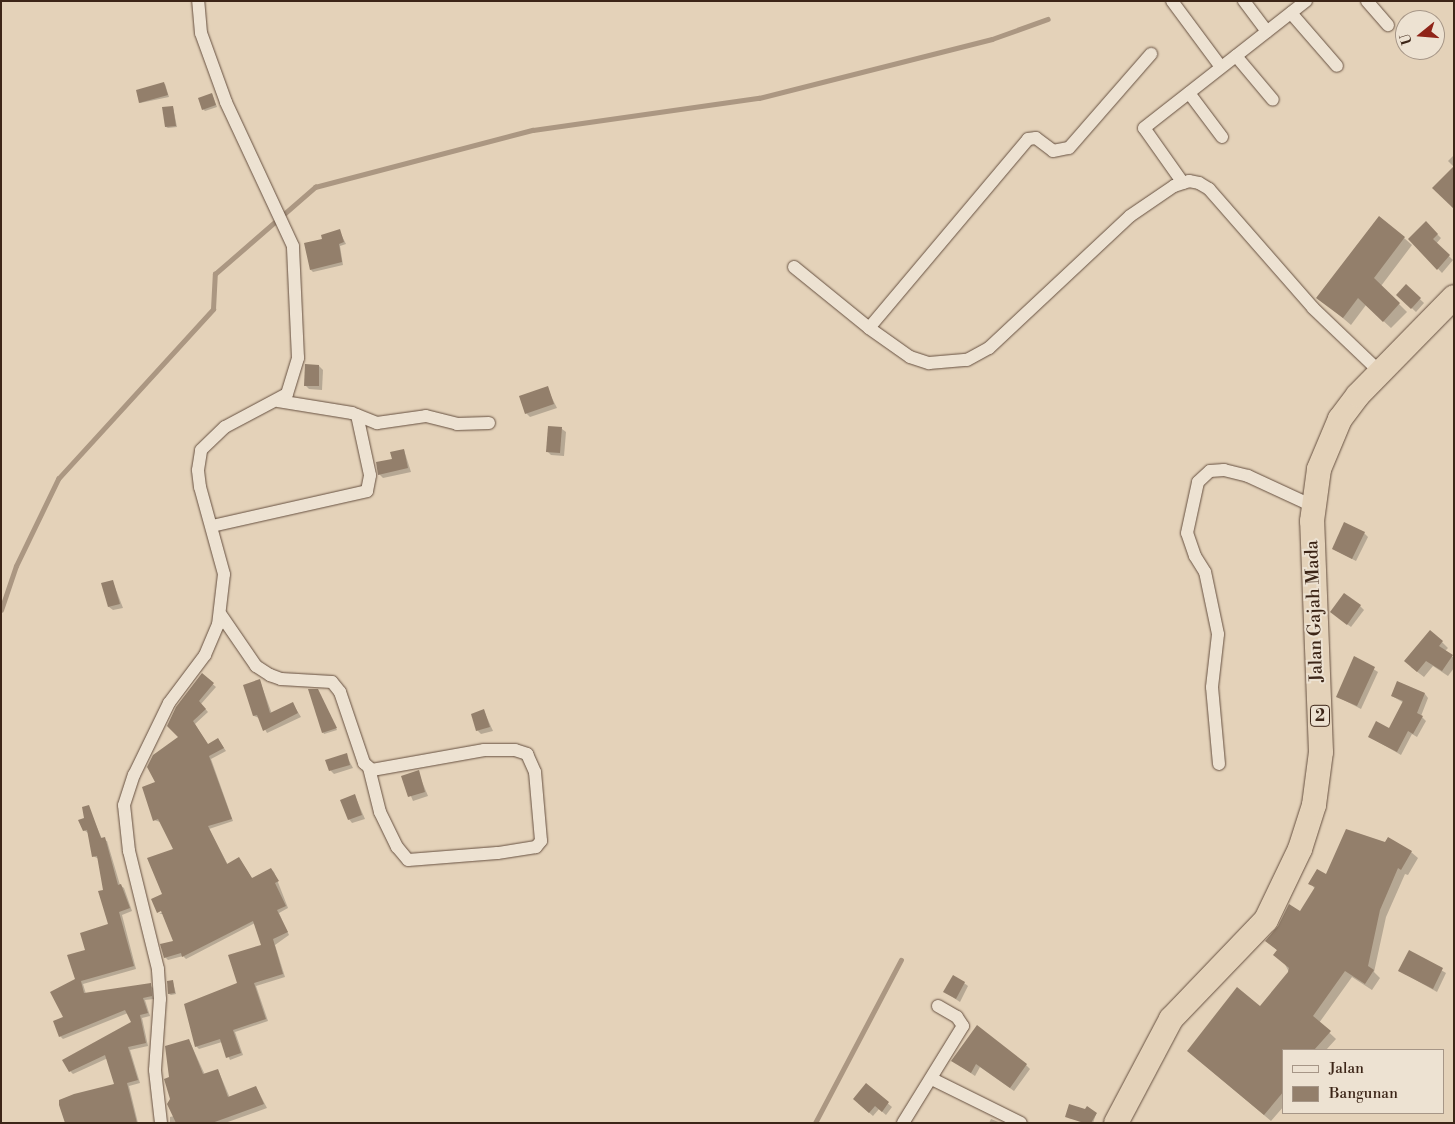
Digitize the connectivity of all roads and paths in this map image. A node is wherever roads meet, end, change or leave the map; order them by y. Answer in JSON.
{"nodes":[{"id":1,"x":198,"y":1,"type":"edge"},
{"id":2,"x":1172,"y":1,"type":"edge"},
{"id":3,"x":1244,"y":1,"type":"edge"},
{"id":4,"x":1306,"y":1,"type":"edge"},
{"id":5,"x":1368,"y":1,"type":"edge"},
{"id":6,"x":1292,"y":13,"type":"junction"},
{"id":7,"x":1388,"y":26,"type":"dead end"},
{"id":8,"x":1268,"y":31,"type":"junction"},
{"id":9,"x":1151,"y":54,"type":"dead end"},
{"id":10,"x":1236,"y":56,"type":"junction"},
{"id":11,"x":1337,"y":66,"type":"dead end"},
{"id":12,"x":1221,"y":67,"type":"junction"},
{"id":13,"x":1189,"y":92,"type":"junction"},
{"id":14,"x":1273,"y":100,"type":"dead end"},
{"id":15,"x":1222,"y":137,"type":"dead end"},
{"id":16,"x":1182,"y":183,"type":"junction"},
{"id":17,"x":794,"y":267,"type":"dead end"},
{"id":18,"x":1454,"y":297,"type":"edge"},
{"id":19,"x":869,"y":328,"type":"junction"},
{"id":20,"x":1380,"y":372,"type":"junction"},
{"id":21,"x":278,"y":401,"type":"junction"},
{"id":22,"x":357,"y":415,"type":"junction"},
{"id":23,"x":489,"y":423,"type":"dead end"},
{"id":24,"x":1313,"y":506,"type":"junction"},
{"id":25,"x":212,"y":526,"type":"junction"},
{"id":26,"x":220,"y":615,"type":"junction"},
{"id":27,"x":1218,"y":764,"type":"dead end"},
{"id":28,"x":368,"y":768,"type":"junction"},
{"id":29,"x":938,"y":1006,"type":"dead end"},
{"id":30,"x":932,"y":1079,"type":"junction"},
{"id":31,"x":161,"y":1123,"type":"edge"},
{"id":32,"x":903,"y":1123,"type":"edge"},
{"id":33,"x":1021,"y":1123,"type":"edge"},
{"id":34,"x":1116,"y":1123,"type":"edge"}],
"edges":[{"from":1,"to":21,"type":"street"},
{"from":2,"to":12,"type":"street"},
{"from":3,"to":8,"type":"street"},
{"from":4,"to":6,"type":"street"},
{"from":5,"to":7,"type":"street"},
{"from":6,"to":8,"type":"street"},
{"from":6,"to":11,"type":"street"},
{"from":8,"to":10,"type":"street"},
{"from":9,"to":19,"type":"street"},
{"from":10,"to":12,"type":"street"},
{"from":10,"to":14,"type":"street"},
{"from":12,"to":13,"type":"street"},
{"from":13,"to":15,"type":"street"},
{"from":13,"to":16,"type":"street"},
{"from":16,"to":19,"type":"street"},
{"from":16,"to":20,"type":"street"},
{"from":17,"to":19,"type":"street"},
{"from":18,"to":20,"type":"highway","name":"Jalan Gajah Mada","number":"2"},
{"from":20,"to":24,"type":"highway","name":"Jalan Gajah Mada","number":"2"},
{"from":21,"to":22,"type":"street"},
{"from":21,"to":25,"type":"street"},
{"from":22,"to":23,"type":"street"},
{"from":22,"to":25,"type":"street"},
{"from":24,"to":27,"type":"street"},
{"from":24,"to":34,"type":"highway","name":"Jalan Gajah Mada","number":"2"},
{"from":25,"to":26,"type":"street"},
{"from":26,"to":28,"type":"street"},
{"from":26,"to":31,"type":"street"},
{"from":28,"to":28,"type":"street"},
{"from":29,"to":30,"type":"street"},
{"from":30,"to":32,"type":"street"},
{"from":30,"to":33,"type":"street"}]}
